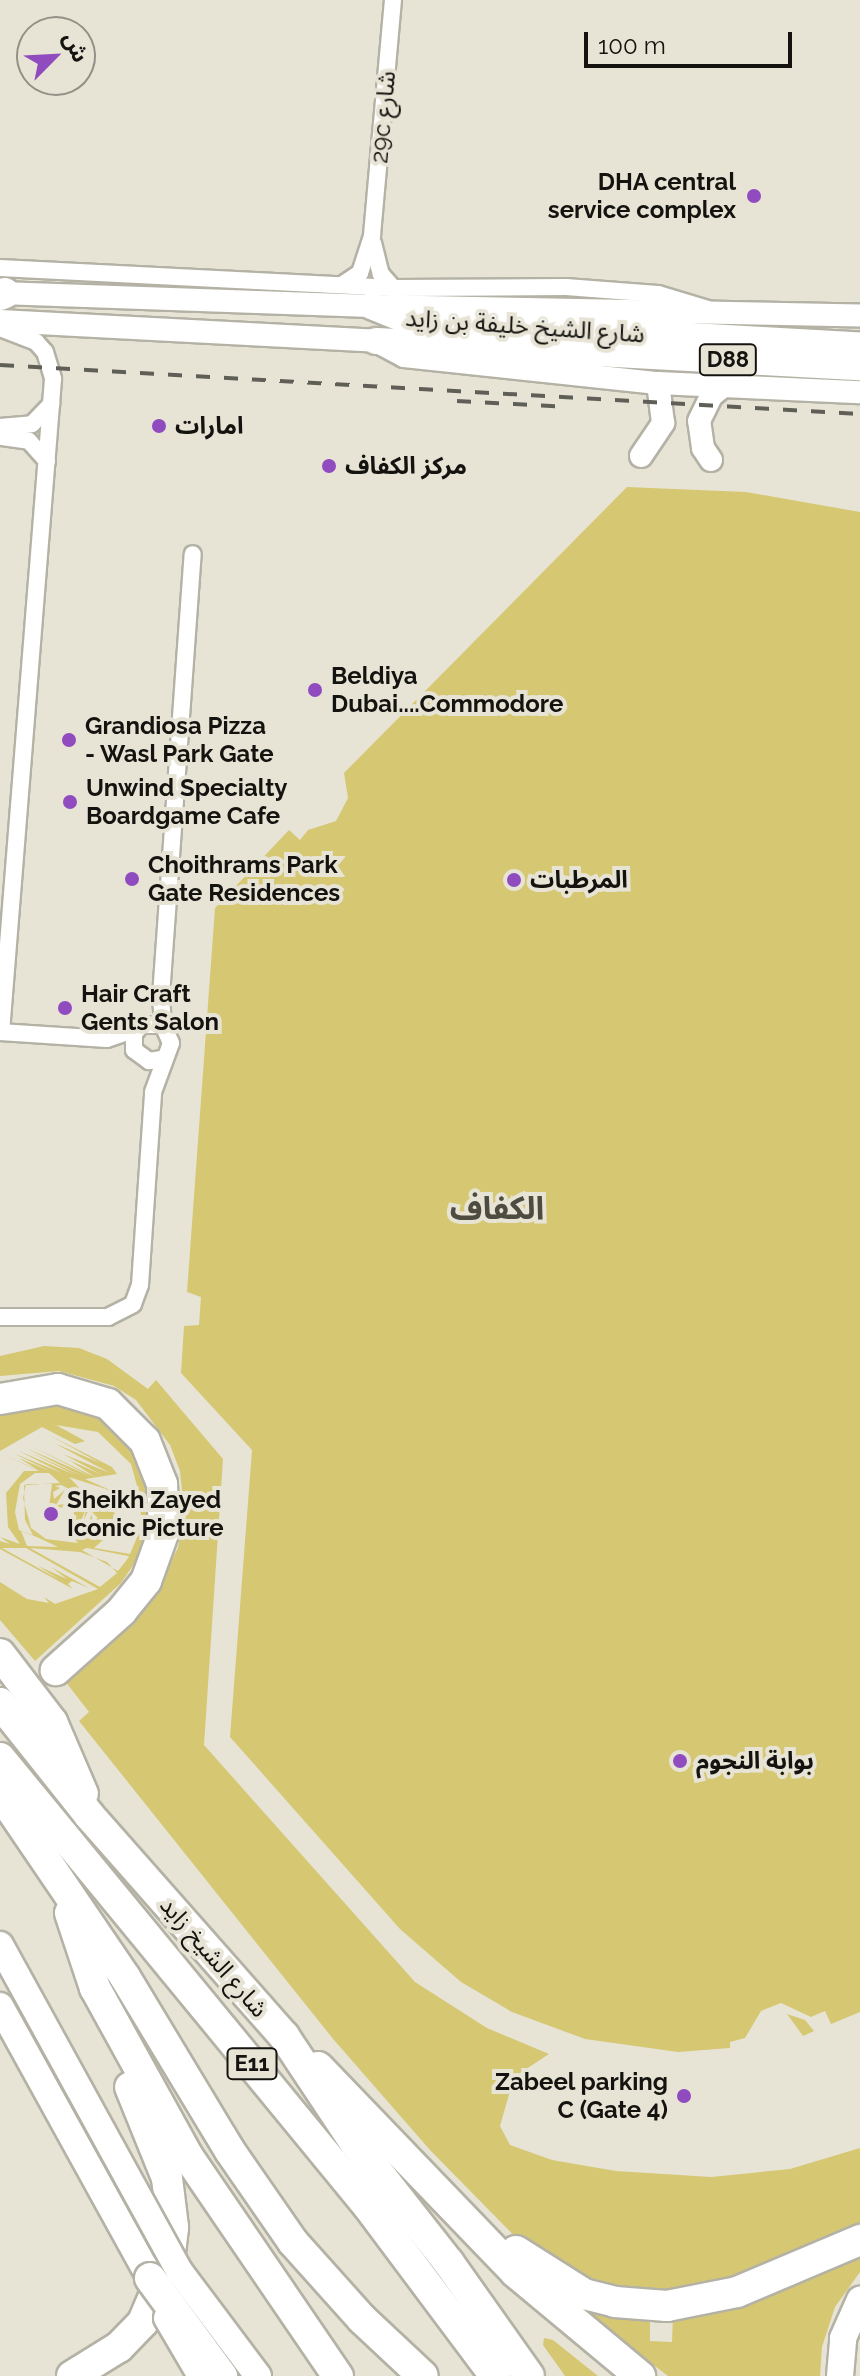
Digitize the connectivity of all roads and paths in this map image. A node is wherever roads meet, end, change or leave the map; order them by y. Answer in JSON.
{"nodes":[{"id":1,"x":393,"y":0,"type":"edge"},
{"id":2,"x":372,"y":235,"type":"junction"},
{"id":3,"x":342,"y":285,"type":"junction"},
{"id":4,"x":393,"y":288,"type":"junction"},
{"id":5,"x":1,"y":294,"type":"edge"},
{"id":6,"x":371,"y":306,"type":"junction"},
{"id":7,"x":708,"y":309,"type":"junction"},
{"id":8,"x":860,"y":315,"type":"edge"},
{"id":9,"x":0,"y":328,"type":"edge"},
{"id":10,"x":376,"y":341,"type":"junction"},
{"id":11,"x":595,"y":342,"type":"junction"},
{"id":12,"x":860,"y":345,"type":"edge"},
{"id":13,"x":860,"y":367,"type":"edge"},
{"id":14,"x":658,"y":383,"type":"junction"},
{"id":15,"x":722,"y":387,"type":"junction"},
{"id":16,"x":860,"y":392,"type":"edge"},
{"id":17,"x":52,"y":402,"type":"junction"},
{"id":18,"x":0,"y":427,"type":"edge"},
{"id":19,"x":0,"y":437,"type":"edge"},
{"id":20,"x":641,"y":456,"type":"dead end"},
{"id":21,"x":711,"y":460,"type":"dead end"},
{"id":22,"x":47,"y":461,"type":"junction"},
{"id":23,"x":193,"y":554,"type":"dead end"},
{"id":24,"x":149,"y":1026,"type":"junction"},
{"id":25,"x":0,"y":1032,"type":"edge"},
{"id":26,"x":107,"y":1039,"type":"junction"},
{"id":27,"x":138,"y":1055,"type":"junction"},
{"id":28,"x":162,"y":1059,"type":"junction"},
{"id":29,"x":153,"y":1092,"type":"junction"},
{"id":30,"x":0,"y":1317,"type":"edge"},
{"id":31,"x":0,"y":1387,"type":"edge"},
{"id":32,"x":58,"y":1389,"type":"junction"},
{"id":33,"x":0,"y":1399,"type":"edge"},
{"id":34,"x":0,"y":1654,"type":"edge"},
{"id":35,"x":56,"y":1670,"type":"dead end"},
{"id":36,"x":0,"y":1703,"type":"edge"},
{"id":37,"x":0,"y":1758,"type":"edge"},
{"id":38,"x":0,"y":1793,"type":"edge"},
{"id":39,"x":89,"y":1815,"type":"junction"},
{"id":40,"x":64,"y":1888,"type":"junction"},
{"id":41,"x":0,"y":1945,"type":"edge"},
{"id":42,"x":95,"y":1988,"type":"junction"},
{"id":43,"x":0,"y":2006,"type":"edge"},
{"id":44,"x":284,"y":2036,"type":"junction"},
{"id":45,"x":441,"y":2194,"type":"junction"},
{"id":46,"x":860,"y":2240,"type":"edge"},
{"id":47,"x":293,"y":2242,"type":"junction"},
{"id":48,"x":150,"y":2278,"type":"junction"},
{"id":49,"x":860,"y":2300,"type":"edge"},
{"id":50,"x":72,"y":2376,"type":"edge"},
{"id":51,"x":201,"y":2376,"type":"edge"},
{"id":52,"x":222,"y":2376,"type":"edge"},
{"id":53,"x":258,"y":2376,"type":"edge"},
{"id":54,"x":338,"y":2376,"type":"edge"},
{"id":55,"x":391,"y":2376,"type":"edge"},
{"id":56,"x":423,"y":2376,"type":"edge"},
{"id":57,"x":495,"y":2376,"type":"edge"},
{"id":58,"x":529,"y":2376,"type":"edge"},
{"id":59,"x":640,"y":2376,"type":"edge"},
{"id":60,"x":840,"y":2376,"type":"edge"}],
"edges":[{"from":1,"to":2,"type":"street","name":"29c شارع"},
{"from":2,"to":3,"type":"street","name":"29c شارع"},
{"from":2,"to":4,"type":"street","name":"29c شارع"},
{"from":3,"to":4,"type":"street"},
{"from":3,"to":5,"type":"street"},
{"from":4,"to":7,"type":"street"},
{"from":5,"to":6,"type":"main road","name":"شارع الشيخ خليفة بن زايد","number":"D88"},
{"from":5,"to":10,"type":"main road","name":"شارع الشيخ خليفة بن زايد","number":"D88"},
{"from":6,"to":7,"type":"main road"},
{"from":6,"to":11,"type":"main road","name":"شارع الشيخ خليفة بن زايد","number":"D88"},
{"from":7,"to":8,"type":"main road"},
{"from":9,"to":17,"type":"street"},
{"from":10,"to":11,"type":"main road","name":"شارع الشيخ خليفة بن زايد","number":"D88"},
{"from":10,"to":14,"type":"main road"},
{"from":11,"to":12,"type":"main road","name":"شارع الشيخ خليفة بن زايد","number":"D88"},
{"from":11,"to":13,"type":"main road","name":"شارع الشيخ خليفة بن زايد","number":"D88"},
{"from":14,"to":15,"type":"main road"},
{"from":14,"to":20,"type":"main road"},
{"from":15,"to":16,"type":"main road"},
{"from":15,"to":21,"type":"main road"},
{"from":17,"to":18,"type":"street"},
{"from":17,"to":22,"type":"street"},
{"from":19,"to":22,"type":"street"},
{"from":22,"to":25,"type":"street"},
{"from":23,"to":24,"type":"street"},
{"from":24,"to":26,"type":"street"},
{"from":24,"to":27,"type":"street"},
{"from":24,"to":28,"type":"street"},
{"from":25,"to":26,"type":"street"},
{"from":26,"to":27,"type":"street"},
{"from":27,"to":28,"type":"street"},
{"from":27,"to":29,"type":"street"},
{"from":28,"to":29,"type":"street"},
{"from":29,"to":30,"type":"street"},
{"from":31,"to":32,"type":"street"},
{"from":32,"to":33,"type":"highway"},
{"from":32,"to":35,"type":"highway"},
{"from":34,"to":39,"type":"highway"},
{"from":36,"to":39,"type":"highway","name":"شارع الشيخ زايد","number":"E11"},
{"from":37,"to":57,"type":"highway","name":"شارع الشيخ زايد","number":"E11"},
{"from":38,"to":40,"type":"highway"},
{"from":39,"to":44,"type":"highway","name":"شارع الشيخ زايد","number":"E11"},
{"from":40,"to":42,"type":"highway"},
{"from":40,"to":47,"type":"highway"},
{"from":41,"to":53,"type":"main road","bridge":true},
{"from":42,"to":50,"type":"highway"},
{"from":42,"to":54,"type":"highway"},
{"from":43,"to":48,"type":"main road"},
{"from":44,"to":45,"type":"highway"},
{"from":44,"to":58,"type":"highway","name":"شارع الشيخ زايد","number":"E11"},
{"from":45,"to":46,"type":"highway"},
{"from":45,"to":59,"type":"highway"},
{"from":47,"to":55,"type":"highway"},
{"from":47,"to":56,"type":"highway"},
{"from":48,"to":51,"type":"main road","bridge":true},
{"from":48,"to":52,"type":"highway","bridge":true},
{"from":49,"to":60,"type":"main road"}]}
